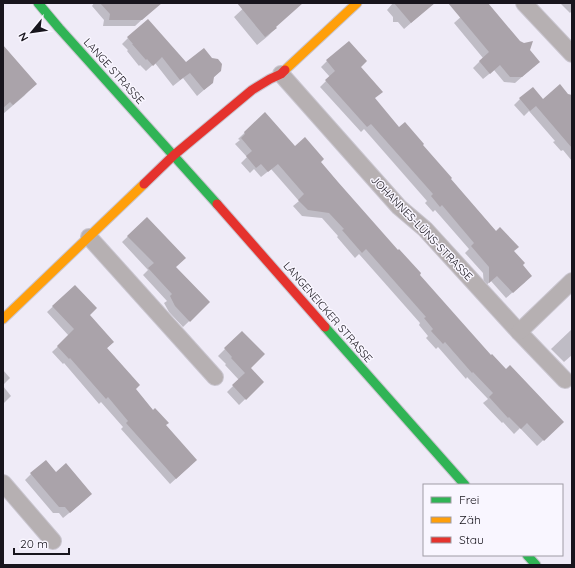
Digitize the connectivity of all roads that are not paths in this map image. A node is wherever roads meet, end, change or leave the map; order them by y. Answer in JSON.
{"nodes":[{"id":1,"x":38,"y":3,"type":"edge"},
{"id":2,"x":357,"y":3,"type":"edge"},
{"id":3,"x":524,"y":3,"type":"edge"},
{"id":4,"x":572,"y":54,"type":"edge"},
{"id":5,"x":281,"y":74,"type":"junction"},
{"id":6,"x":174,"y":155,"type":"junction"},
{"id":7,"x":88,"y":237,"type":"junction"},
{"id":8,"x":572,"y":281,"type":"edge"},
{"id":9,"x":3,"y":319,"type":"edge"},
{"id":10,"x":519,"y":332,"type":"junction"},
{"id":11,"x":215,"y":377,"type":"dead end"},
{"id":12,"x":566,"y":380,"type":"dead end"},
{"id":13,"x":3,"y":483,"type":"edge"},
{"id":14,"x":464,"y":484,"type":"edge"},
{"id":15,"x":53,"y":541,"type":"dead end"},
{"id":16,"x":528,"y":556,"type":"edge"},
{"id":17,"x":536,"y":565,"type":"edge"}],
"edges":[{"from":1,"to":6,"type":"main road","name":"LANGE STRASSE"},
{"from":2,"to":5,"type":"main road"},
{"from":3,"to":4,"type":"street"},
{"from":5,"to":6,"type":"main road"},
{"from":5,"to":10,"type":"street","name":"JOHANNES-LÜNS-STRASSE"},
{"from":6,"to":7,"type":"main road"},
{"from":6,"to":14,"type":"main road","name":"LANGENEICKER STRASSE"},
{"from":7,"to":9,"type":"main road"},
{"from":7,"to":11,"type":"street"},
{"from":8,"to":10,"type":"street"},
{"from":10,"to":12,"type":"street","name":"JOHANNES-LÜNS-STRASSE"},
{"from":13,"to":15,"type":"street"},
{"from":16,"to":17,"type":"main road"}]}
